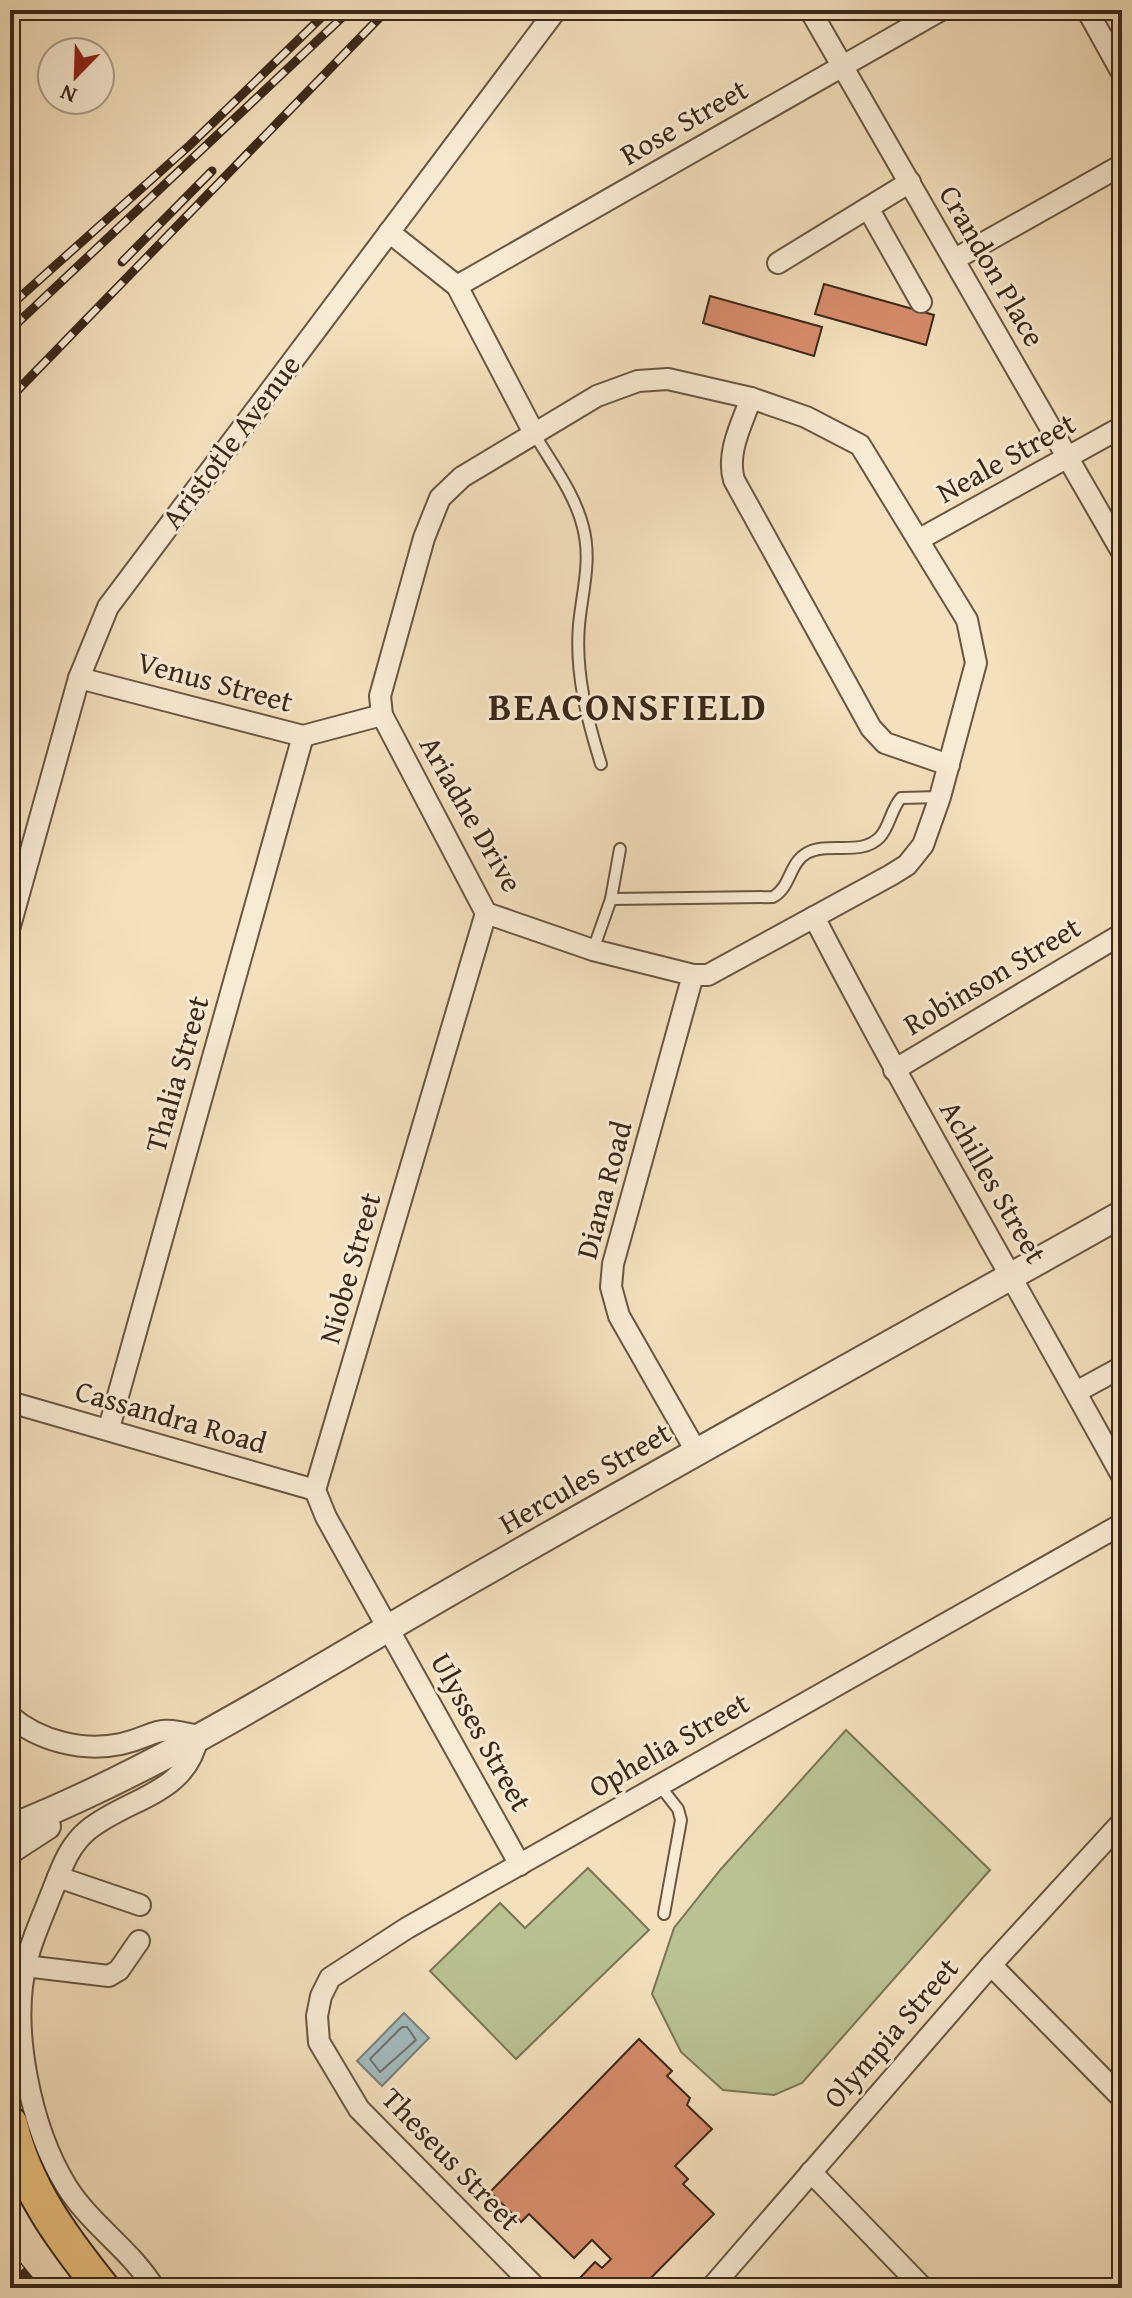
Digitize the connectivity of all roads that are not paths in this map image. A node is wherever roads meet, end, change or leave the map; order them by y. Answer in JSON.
{"nodes":[{"id":1,"x":556,"y":10,"type":"edge"},
{"id":2,"x":810,"y":10,"type":"edge"},
{"id":3,"x":941,"y":10,"type":"edge"},
{"id":4,"x":1087,"y":10,"type":"edge"},
{"id":5,"x":841,"y":66,"type":"junction"},
{"id":6,"x":1122,"y":73,"type":"edge"},
{"id":7,"x":1122,"y":165,"type":"edge"},
{"id":8,"x":910,"y":182,"type":"junction"},
{"id":9,"x":868,"y":208,"type":"junction"},
{"id":10,"x":389,"y":232,"type":"junction"},
{"id":11,"x":955,"y":259,"type":"junction"},
{"id":12,"x":778,"y":263,"type":"dead end"},
{"id":13,"x":457,"y":286,"type":"junction"},
{"id":14,"x":921,"y":302,"type":"dead end"},
{"id":15,"x":751,"y":398,"type":"junction"},
{"id":16,"x":1122,"y":427,"type":"edge"},
{"id":17,"x":535,"y":435,"type":"junction"},
{"id":18,"x":1068,"y":459,"type":"junction"},
{"id":19,"x":918,"y":540,"type":"junction"},
{"id":20,"x":1122,"y":552,"type":"edge"},
{"id":21,"x":79,"y":678,"type":"junction"},
{"id":22,"x":382,"y":715,"type":"junction"},
{"id":23,"x":303,"y":736,"type":"junction"},
{"id":24,"x":601,"y":764,"type":"dead end"},
{"id":25,"x":949,"y":765,"type":"junction"},
{"id":26,"x":940,"y":797,"type":"junction"},
{"id":27,"x":620,"y":849,"type":"dead end"},
{"id":28,"x":611,"y":899,"type":"junction"},
{"id":29,"x":486,"y":913,"type":"junction"},
{"id":30,"x":814,"y":917,"type":"junction"},
{"id":31,"x":10,"y":926,"type":"edge"},
{"id":32,"x":1122,"y":934,"type":"edge"},
{"id":33,"x":593,"y":950,"type":"junction"},
{"id":34,"x":693,"y":975,"type":"junction"},
{"id":35,"x":894,"y":1070,"type":"junction"},
{"id":36,"x":1122,"y":1214,"type":"edge"},
{"id":37,"x":1013,"y":1275,"type":"junction"},
{"id":38,"x":1122,"y":1367,"type":"edge"},
{"id":39,"x":1076,"y":1392,"type":"junction"},
{"id":40,"x":10,"y":1402,"type":"edge"},
{"id":41,"x":109,"y":1428,"type":"junction"},
{"id":42,"x":696,"y":1451,"type":"junction"},
{"id":43,"x":1122,"y":1476,"type":"edge"},
{"id":44,"x":315,"y":1490,"type":"junction"},
{"id":45,"x":1122,"y":1524,"type":"edge"},
{"id":46,"x":389,"y":1627,"type":"junction"},
{"id":47,"x":10,"y":1716,"type":"edge"},
{"id":48,"x":198,"y":1736,"type":"junction"},
{"id":49,"x":660,"y":1786,"type":"junction"},
{"id":50,"x":82,"y":1800,"type":"junction"},
{"id":51,"x":1122,"y":1822,"type":"edge"},
{"id":52,"x":10,"y":1828,"type":"edge"},
{"id":53,"x":10,"y":1850,"type":"edge"},
{"id":54,"x":520,"y":1865,"type":"junction"},
{"id":55,"x":58,"y":1877,"type":"junction"},
{"id":56,"x":140,"y":1905,"type":"dead end"},
{"id":57,"x":664,"y":1914,"type":"dead end"},
{"id":58,"x":139,"y":1941,"type":"dead end"},
{"id":59,"x":991,"y":1965,"type":"junction"},
{"id":60,"x":25,"y":1966,"type":"junction"},
{"id":61,"x":330,"y":2066,"type":"joint"},
{"id":62,"x":1122,"y":2098,"type":"edge"},
{"id":63,"x":10,"y":2124,"type":"edge"},
{"id":64,"x":811,"y":2172,"type":"junction"},
{"id":65,"x":102,"y":2288,"type":"edge"},
{"id":66,"x":154,"y":2288,"type":"edge"},
{"id":67,"x":536,"y":2288,"type":"edge"},
{"id":68,"x":711,"y":2288,"type":"edge"},
{"id":69,"x":923,"y":2288,"type":"edge"}],
"edges":[{"from":1,"to":10,"type":"street","name":"Aristotle Avenue"},
{"from":2,"to":5,"type":"street","name":"Crandon Place"},
{"from":3,"to":5,"type":"street","name":"Rose Street"},
{"from":4,"to":6,"type":"street"},
{"from":5,"to":8,"type":"street","name":"Crandon Place"},
{"from":5,"to":13,"type":"street","name":"Rose Street"},
{"from":7,"to":11,"type":"street"},
{"from":8,"to":9,"type":"street"},
{"from":8,"to":11,"type":"street","name":"Crandon Place"},
{"from":9,"to":12,"type":"street"},
{"from":9,"to":14,"type":"street"},
{"from":10,"to":13,"type":"street"},
{"from":10,"to":21,"type":"street","name":"Aristotle Avenue"},
{"from":11,"to":18,"type":"street","name":"Crandon Place"},
{"from":13,"to":17,"type":"street"},
{"from":15,"to":17,"type":"street","name":"Ariadne Drive"},
{"from":15,"to":19,"type":"street","name":"Ariadne Drive"},
{"from":15,"to":25,"type":"street"},
{"from":16,"to":18,"type":"street","name":"Neale Street"},
{"from":17,"to":22,"type":"street","name":"Ariadne Drive"},
{"from":17,"to":24,"type":"lane"},
{"from":18,"to":19,"type":"street","name":"Neale Street"},
{"from":18,"to":20,"type":"street","name":"Crandon Place"},
{"from":19,"to":25,"type":"street","name":"Ariadne Drive"},
{"from":21,"to":23,"type":"street","name":"Venus Street"},
{"from":21,"to":31,"type":"street","name":"Aristotle Avenue"},
{"from":22,"to":23,"type":"street","name":"Venus Street"},
{"from":22,"to":29,"type":"street","name":"Ariadne Drive"},
{"from":23,"to":41,"type":"street","name":"Thalia Street"},
{"from":25,"to":26,"type":"street","name":"Ariadne Drive"},
{"from":26,"to":28,"type":"lane"},
{"from":26,"to":30,"type":"street","name":"Ariadne Drive"},
{"from":27,"to":28,"type":"lane"},
{"from":28,"to":33,"type":"lane"},
{"from":29,"to":33,"type":"street","name":"Ariadne Drive"},
{"from":29,"to":44,"type":"street","name":"Niobe Street"},
{"from":30,"to":34,"type":"street","name":"Ariadne Drive"},
{"from":30,"to":35,"type":"street","name":"Achilles Street"},
{"from":32,"to":35,"type":"street","name":"Robinson Street"},
{"from":33,"to":34,"type":"street","name":"Ariadne Drive"},
{"from":34,"to":42,"type":"street","name":"Diana Road"},
{"from":35,"to":37,"type":"street","name":"Achilles Street"},
{"from":36,"to":37,"type":"street","name":"Hercules Street"},
{"from":37,"to":39,"type":"street","name":"Achilles Street"},
{"from":37,"to":42,"type":"street","name":"Hercules Street"},
{"from":38,"to":39,"type":"street"},
{"from":39,"to":43,"type":"street","name":"Achilles Street"},
{"from":40,"to":41,"type":"street","name":"Cassandra Road"},
{"from":41,"to":44,"type":"street","name":"Cassandra Road"},
{"from":42,"to":46,"type":"street","name":"Hercules Street"},
{"from":44,"to":46,"type":"street"},
{"from":45,"to":49,"type":"street","name":"Ophelia Street"},
{"from":46,"to":48,"type":"street","name":"Hercules Street"},
{"from":46,"to":54,"type":"street","name":"Ulysses Street"},
{"from":47,"to":48,"type":"street"},
{"from":48,"to":50,"type":"street","name":"Hercules Street"},
{"from":48,"to":55,"type":"street"},
{"from":49,"to":54,"type":"street","name":"Ophelia Street"},
{"from":49,"to":57,"type":"lane"},
{"from":50,"to":52,"type":"street","name":"Hercules Street"},
{"from":50,"to":53,"type":"street","name":"Hercules Street"},
{"from":51,"to":59,"type":"street","name":"Olympia Street"},
{"from":54,"to":61,"type":"street","name":"Ophelia Street"},
{"from":55,"to":56,"type":"street"},
{"from":55,"to":60,"type":"street"},
{"from":58,"to":60,"type":"street"},
{"from":59,"to":62,"type":"street"},
{"from":59,"to":64,"type":"street","name":"Olympia Street"},
{"from":60,"to":66,"type":"street"},
{"from":61,"to":67,"type":"street","name":"Theseus Street"},
{"from":63,"to":65,"type":"main road"},
{"from":64,"to":68,"type":"street","name":"Olympia Street"},
{"from":64,"to":69,"type":"street"}]}
